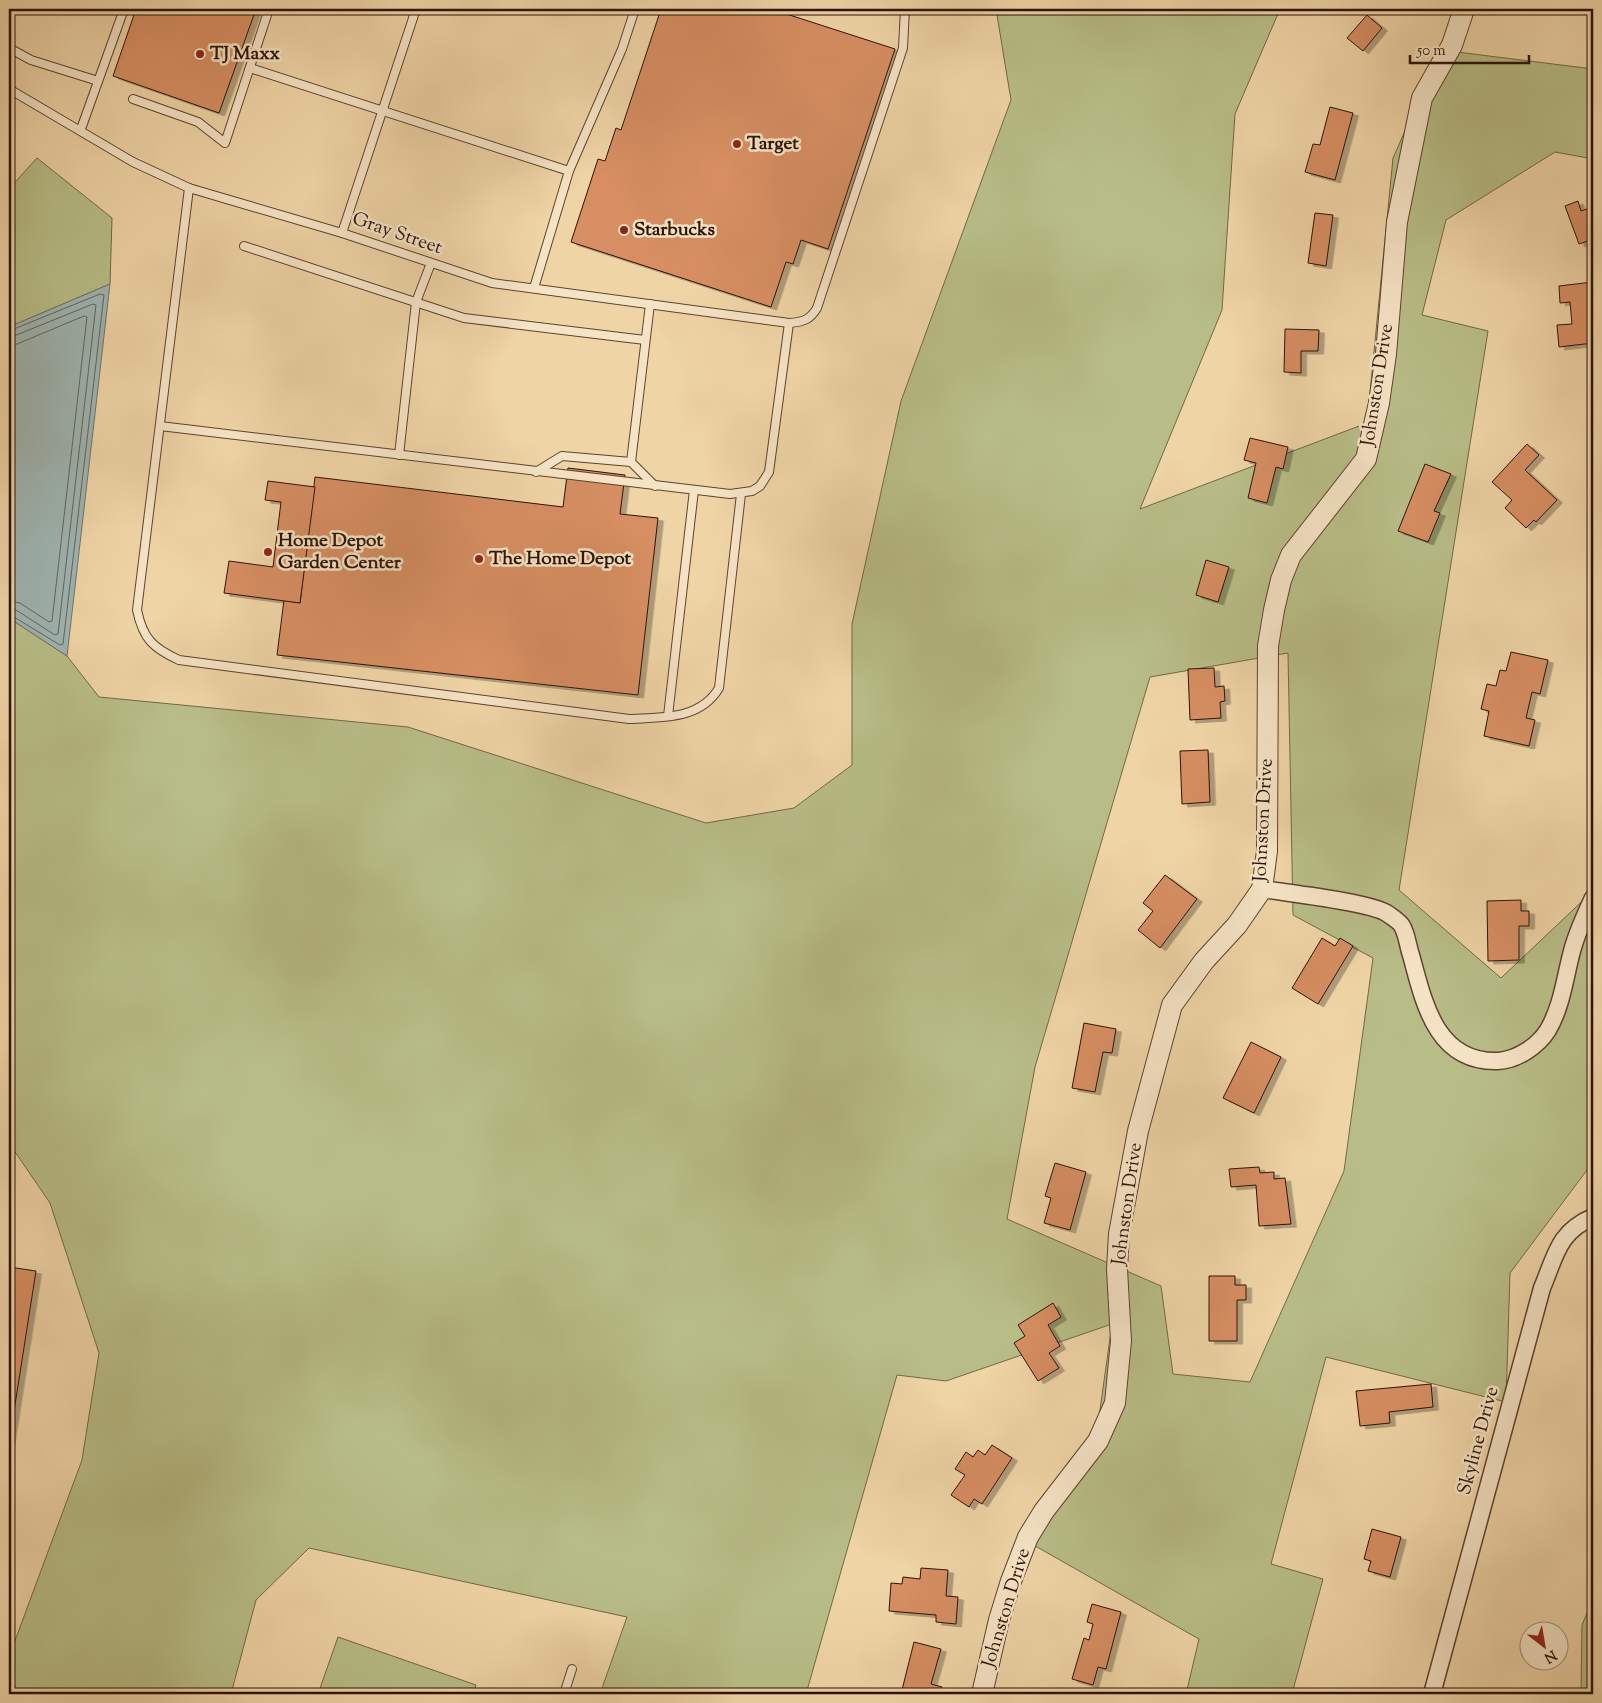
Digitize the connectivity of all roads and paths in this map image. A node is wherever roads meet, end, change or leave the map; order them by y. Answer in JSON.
{"nodes":[{"id":1,"x":124,"y":9,"type":"edge"},
{"id":2,"x":269,"y":9,"type":"edge"},
{"id":3,"x":416,"y":9,"type":"edge"},
{"id":4,"x":635,"y":9,"type":"edge"},
{"id":5,"x":905,"y":9,"type":"edge"},
{"id":6,"x":1464,"y":9,"type":"edge"},
{"id":7,"x":9,"y":48,"type":"edge"},
{"id":8,"x":250,"y":68,"type":"junction"},
{"id":9,"x":98,"y":81,"type":"junction"},
{"id":10,"x":9,"y":89,"type":"edge"},
{"id":11,"x":134,"y":99,"type":"dead end"},
{"id":12,"x":383,"y":110,"type":"junction"},
{"id":13,"x":81,"y":130,"type":"junction"},
{"id":14,"x":568,"y":170,"type":"junction"},
{"id":15,"x":188,"y":188,"type":"junction"},
{"id":16,"x":342,"y":233,"type":"junction"},
{"id":17,"x":244,"y":246,"type":"dead end"},
{"id":18,"x":431,"y":263,"type":"junction"},
{"id":19,"x":534,"y":288,"type":"junction"},
{"id":20,"x":416,"y":302,"type":"junction"},
{"id":21,"x":650,"y":304,"type":"junction"},
{"id":22,"x":789,"y":323,"type":"junction"},
{"id":23,"x":645,"y":340,"type":"junction"},
{"id":24,"x":160,"y":426,"type":"junction"},
{"id":25,"x":399,"y":455,"type":"junction"},
{"id":26,"x":631,"y":462,"type":"junction"},
{"id":27,"x":536,"y":472,"type":"junction"},
{"id":28,"x":655,"y":486,"type":"junction"},
{"id":29,"x":694,"y":490,"type":"junction"},
{"id":30,"x":740,"y":494,"type":"junction"},
{"id":31,"x":668,"y":716,"type":"junction"},
{"id":32,"x":1262,"y":889,"type":"junction"},
{"id":33,"x":1593,"y":898,"type":"edge"},
{"id":34,"x":1593,"y":1217,"type":"edge"},
{"id":35,"x":572,"y":1669,"type":"dead end"},
{"id":36,"x":564,"y":1694,"type":"edge"},
{"id":37,"x":982,"y":1694,"type":"edge"},
{"id":38,"x":1432,"y":1694,"type":"edge"}],
"edges":[{"from":1,"to":9,"type":"lane"},
{"from":2,"to":8,"type":"lane"},
{"from":3,"to":12,"type":"lane"},
{"from":4,"to":14,"type":"lane"},
{"from":5,"to":22,"type":"lane","name":"Gray Street"},
{"from":6,"to":32,"type":"street","name":"Johnston Drive"},
{"from":7,"to":9,"type":"lane"},
{"from":8,"to":11,"type":"lane"},
{"from":8,"to":12,"type":"lane"},
{"from":9,"to":13,"type":"lane"},
{"from":10,"to":13,"type":"lane","name":"Gray Street"},
{"from":12,"to":14,"type":"lane"},
{"from":12,"to":16,"type":"lane"},
{"from":13,"to":15,"type":"lane","name":"Gray Street"},
{"from":14,"to":19,"type":"lane"},
{"from":15,"to":16,"type":"lane","name":"Gray Street"},
{"from":15,"to":24,"type":"lane"},
{"from":16,"to":18,"type":"lane","name":"Gray Street"},
{"from":17,"to":20,"type":"lane"},
{"from":18,"to":19,"type":"lane","name":"Gray Street"},
{"from":18,"to":20,"type":"lane"},
{"from":19,"to":21,"type":"lane","name":"Gray Street"},
{"from":20,"to":23,"type":"lane"},
{"from":20,"to":25,"type":"lane"},
{"from":21,"to":22,"type":"lane","name":"Gray Street"},
{"from":21,"to":23,"type":"lane"},
{"from":22,"to":30,"type":"lane"},
{"from":23,"to":26,"type":"lane"},
{"from":24,"to":25,"type":"lane"},
{"from":24,"to":31,"type":"lane"},
{"from":25,"to":27,"type":"lane"},
{"from":26,"to":27,"type":"lane"},
{"from":26,"to":28,"type":"lane"},
{"from":27,"to":28,"type":"lane"},
{"from":28,"to":29,"type":"lane"},
{"from":29,"to":30,"type":"lane"},
{"from":29,"to":31,"type":"lane"},
{"from":30,"to":31,"type":"lane"},
{"from":32,"to":33,"type":"street"},
{"from":32,"to":37,"type":"street","name":"Johnston Drive"},
{"from":34,"to":38,"type":"street","name":"Skyline Drive"},
{"from":35,"to":36,"type":"lane"}]}
